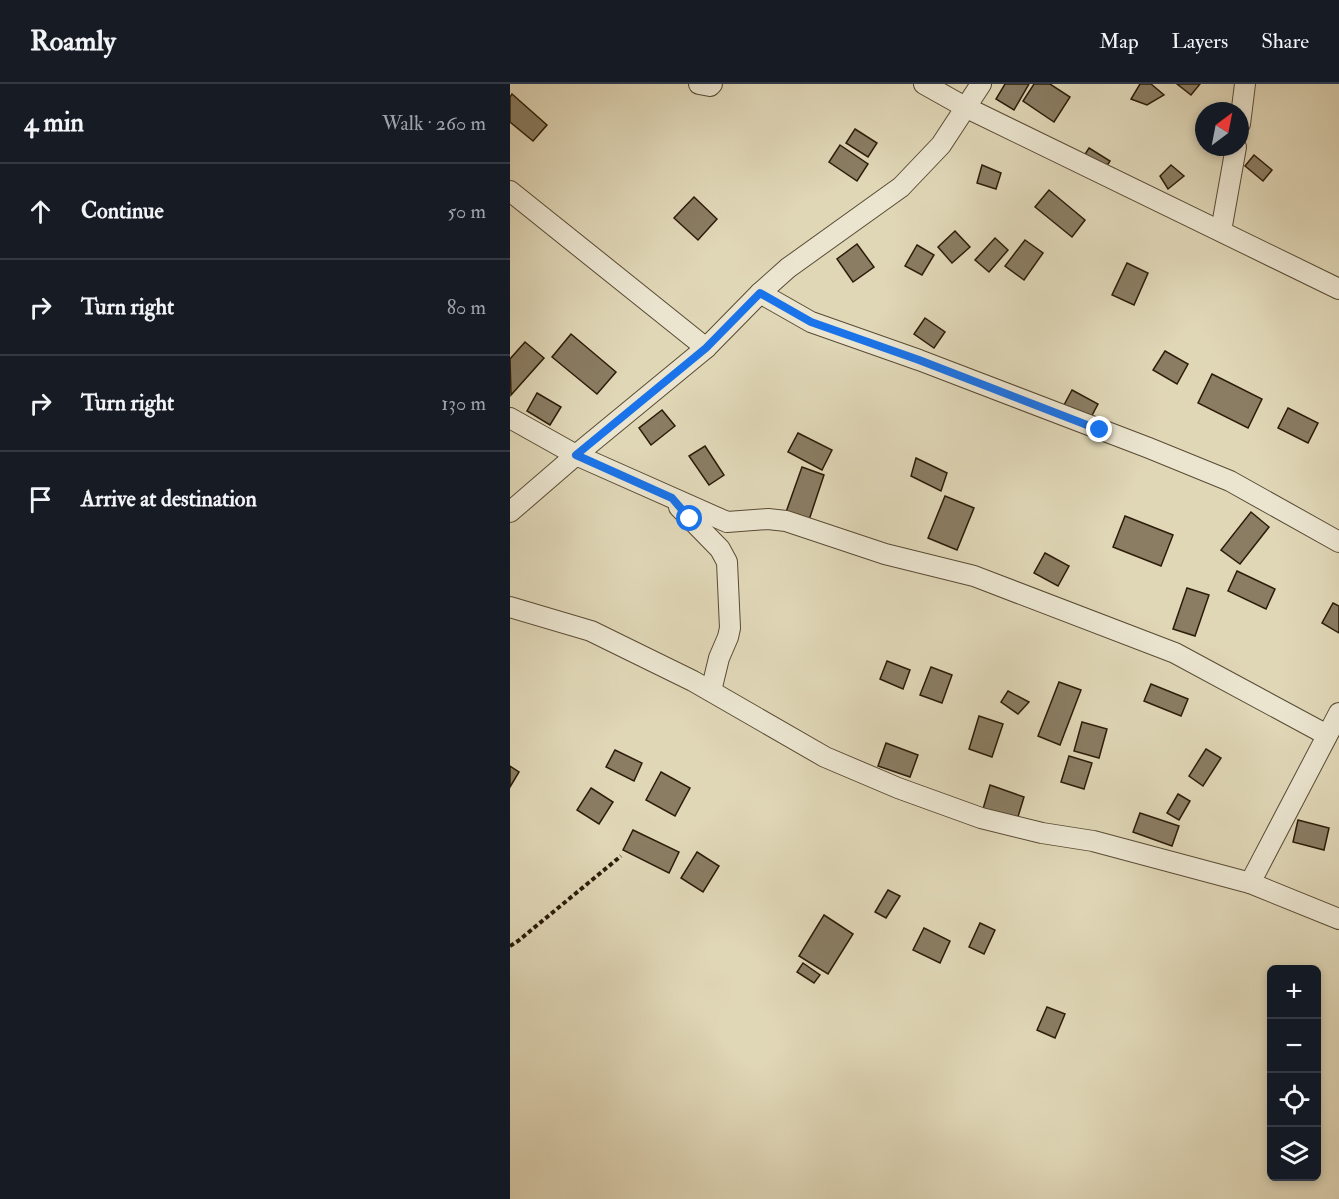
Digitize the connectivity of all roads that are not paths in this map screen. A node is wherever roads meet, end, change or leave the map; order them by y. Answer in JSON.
{"nodes":[{"id":1,"x":699,"y":84,"type":"edge"},
{"id":2,"x":712,"y":84,"type":"edge"},
{"id":3,"x":924,"y":84,"type":"edge"},
{"id":4,"x":981,"y":84,"type":"edge"},
{"id":5,"x":1245,"y":84,"type":"edge"},
{"id":6,"x":1243,"y":102,"type":"edge"},
{"id":7,"x":965,"y":107,"type":"junction"},
{"id":8,"x":1234,"y":156,"type":"edge"},
{"id":9,"x":510,"y":191,"type":"edge"},
{"id":10,"x":1221,"y":231,"type":"junction"},
{"id":11,"x":1339,"y":289,"type":"edge"},
{"id":12,"x":760,"y":293,"type":"junction"},
{"id":13,"x":706,"y":348,"type":"junction"},
{"id":14,"x":510,"y":418,"type":"edge"},
{"id":15,"x":576,"y":455,"type":"junction"},
{"id":16,"x":672,"y":498,"type":"junction"},
{"id":17,"x":510,"y":512,"type":"edge"},
{"id":18,"x":1339,"y":542,"type":"edge"},
{"id":19,"x":510,"y":607,"type":"edge"},
{"id":20,"x":711,"y":691,"type":"junction"},
{"id":21,"x":1339,"y":713,"type":"edge"},
{"id":22,"x":1327,"y":735,"type":"junction"},
{"id":23,"x":1250,"y":883,"type":"junction"},
{"id":24,"x":1339,"y":919,"type":"edge"}],
"edges":[{"from":1,"to":2,"type":"street"},
{"from":3,"to":7,"type":"street"},
{"from":4,"to":7,"type":"street"},
{"from":5,"to":6,"type":"street"},
{"from":7,"to":10,"type":"street"},
{"from":7,"to":12,"type":"street"},
{"from":8,"to":10,"type":"street"},
{"from":9,"to":13,"type":"street"},
{"from":10,"to":11,"type":"street"},
{"from":12,"to":13,"type":"street"},
{"from":12,"to":18,"type":"street"},
{"from":13,"to":15,"type":"street"},
{"from":14,"to":15,"type":"street"},
{"from":15,"to":16,"type":"street"},
{"from":15,"to":17,"type":"street"},
{"from":16,"to":20,"type":"street"},
{"from":16,"to":22,"type":"street"},
{"from":19,"to":20,"type":"street"},
{"from":20,"to":23,"type":"street"},
{"from":21,"to":22,"type":"street"},
{"from":22,"to":23,"type":"street"},
{"from":23,"to":24,"type":"street"}]}
